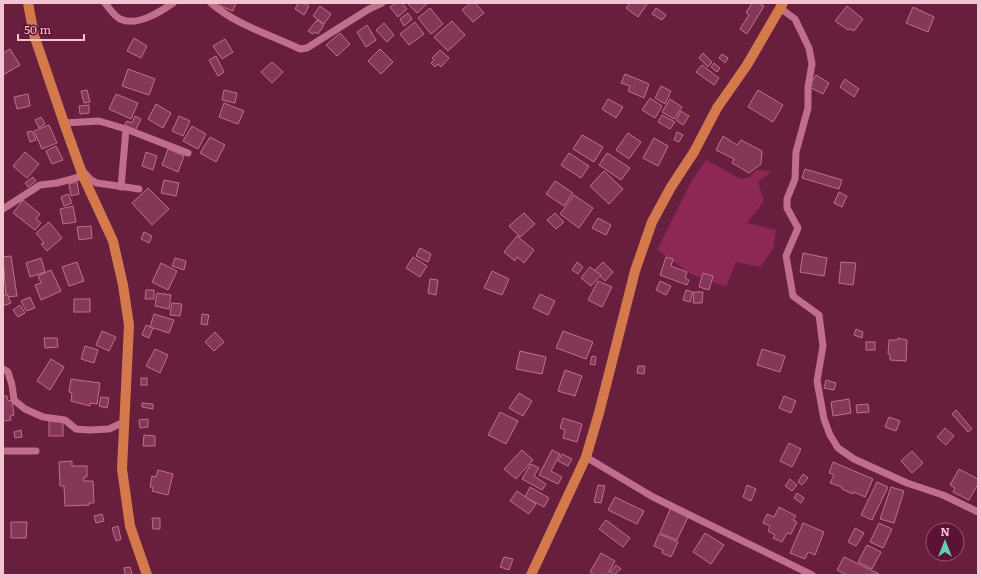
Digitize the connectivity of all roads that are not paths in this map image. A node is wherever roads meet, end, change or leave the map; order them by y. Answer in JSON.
{"nodes":[{"id":1,"x":28,"y":3,"type":"edge"},
{"id":2,"x":105,"y":3,"type":"edge"},
{"id":3,"x":173,"y":3,"type":"edge"},
{"id":4,"x":212,"y":3,"type":"edge"},
{"id":5,"x":382,"y":3,"type":"edge"},
{"id":6,"x":781,"y":6,"type":"edge"},
{"id":7,"x":64,"y":123,"type":"junction"},
{"id":8,"x":126,"y":129,"type":"junction"},
{"id":9,"x":188,"y":154,"type":"dead end"},
{"id":10,"x":81,"y":171,"type":"junction"},
{"id":11,"x":121,"y":187,"type":"junction"},
{"id":12,"x":138,"y":189,"type":"dead end"},
{"id":13,"x":3,"y":209,"type":"edge"},
{"id":14,"x":3,"y":369,"type":"edge"},
{"id":15,"x":124,"y":422,"type":"junction"},
{"id":16,"x":36,"y":450,"type":"dead end"},
{"id":17,"x":3,"y":451,"type":"edge"},
{"id":18,"x":586,"y":457,"type":"junction"},
{"id":19,"x":978,"y":512,"type":"edge"},
{"id":20,"x":147,"y":575,"type":"edge"},
{"id":21,"x":531,"y":575,"type":"edge"},
{"id":22,"x":812,"y":575,"type":"edge"}],
"edges":[{"from":1,"to":7,"type":"main road"},
{"from":2,"to":3,"type":"street"},
{"from":4,"to":5,"type":"street"},
{"from":6,"to":18,"type":"main road"},
{"from":6,"to":19,"type":"street"},
{"from":7,"to":8,"type":"street"},
{"from":7,"to":10,"type":"main road"},
{"from":8,"to":9,"type":"street"},
{"from":8,"to":11,"type":"street"},
{"from":10,"to":11,"type":"street"},
{"from":10,"to":13,"type":"street"},
{"from":10,"to":15,"type":"main road"},
{"from":11,"to":12,"type":"street"},
{"from":14,"to":15,"type":"street"},
{"from":15,"to":20,"type":"main road"},
{"from":16,"to":17,"type":"street"},
{"from":18,"to":21,"type":"main road"},
{"from":18,"to":22,"type":"street"}]}
